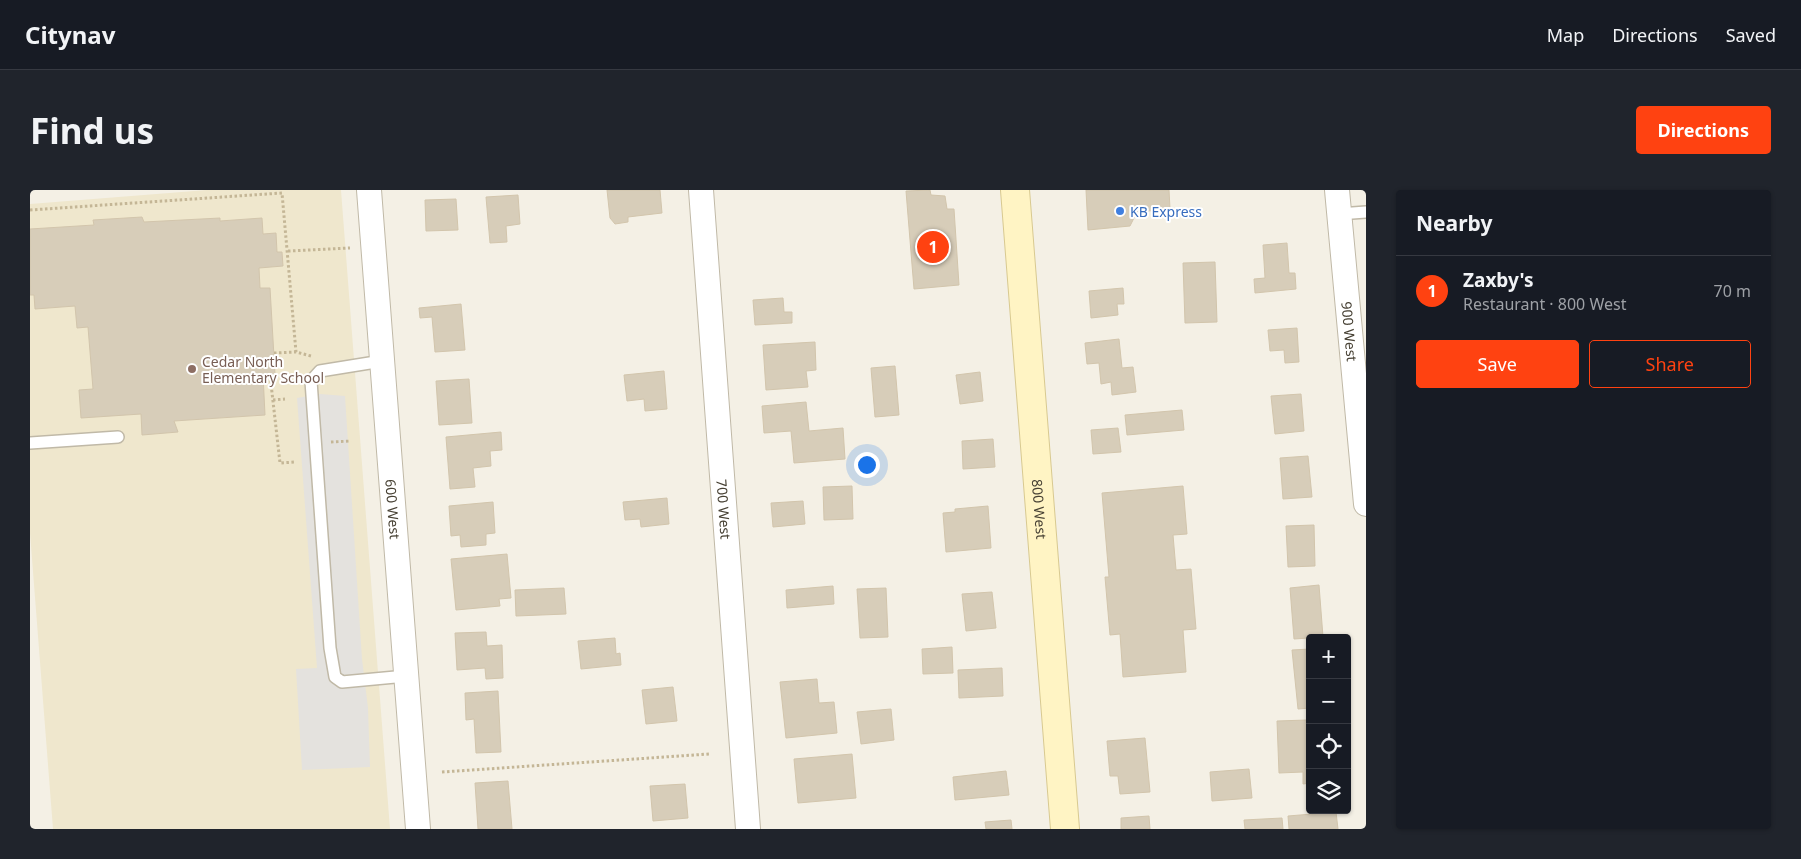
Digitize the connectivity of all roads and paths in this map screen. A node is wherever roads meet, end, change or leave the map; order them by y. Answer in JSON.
{"nodes":[{"id":1,"x":369,"y":190,"type":"edge"},
{"id":2,"x":701,"y":190,"type":"edge"},
{"id":3,"x":1015,"y":190,"type":"edge"},
{"id":4,"x":1337,"y":190,"type":"edge"},
{"id":5,"x":30,"y":210,"type":"edge"},
{"id":6,"x":1366,"y":212,"type":"edge"},
{"id":7,"x":1339,"y":214,"type":"junction"},
{"id":8,"x":350,"y":248,"type":"dead end"},
{"id":9,"x":288,"y":251,"type":"junction"},
{"id":10,"x":296,"y":352,"type":"junction"},
{"id":11,"x":274,"y":353,"type":"dead end"},
{"id":12,"x":311,"y":356,"type":"dead end"},
{"id":13,"x":382,"y":361,"type":"junction"},
{"id":14,"x":270,"y":375,"type":"dead end"},
{"id":15,"x":285,"y":399,"type":"dead end"},
{"id":16,"x":273,"y":400,"type":"junction"},
{"id":17,"x":118,"y":437,"type":"dead end"},
{"id":18,"x":30,"y":443,"type":"edge"},
{"id":19,"x":295,"y":462,"type":"dead end"},
{"id":20,"x":1366,"y":504,"type":"edge"},
{"id":21,"x":406,"y":676,"type":"junction"},
{"id":22,"x":709,"y":754,"type":"dead end"},
{"id":23,"x":442,"y":772,"type":"dead end"},
{"id":24,"x":418,"y":829,"type":"edge"},
{"id":25,"x":748,"y":829,"type":"edge"},
{"id":26,"x":1064,"y":829,"type":"edge"}],
"edges":[{"from":1,"to":13,"type":"street","name":"600 West"},
{"from":2,"to":25,"type":"street","name":"700 West"},
{"from":3,"to":26,"type":"street","name":"800 West"},
{"from":4,"to":7,"type":"street","name":"900 West"},
{"from":5,"to":9,"type":"path"},
{"from":6,"to":7,"type":"lane"},
{"from":7,"to":20,"type":"street","name":"900 West"},
{"from":8,"to":9,"type":"path"},
{"from":9,"to":10,"type":"path"},
{"from":10,"to":11,"type":"path"},
{"from":10,"to":12,"type":"path"},
{"from":13,"to":21,"type":"street","name":"600 West"},
{"from":13,"to":21,"type":"lane"},
{"from":14,"to":16,"type":"path"},
{"from":15,"to":16,"type":"path"},
{"from":16,"to":19,"type":"path"},
{"from":17,"to":18,"type":"lane"},
{"from":21,"to":24,"type":"street","name":"600 West"},
{"from":22,"to":23,"type":"path"}]}
